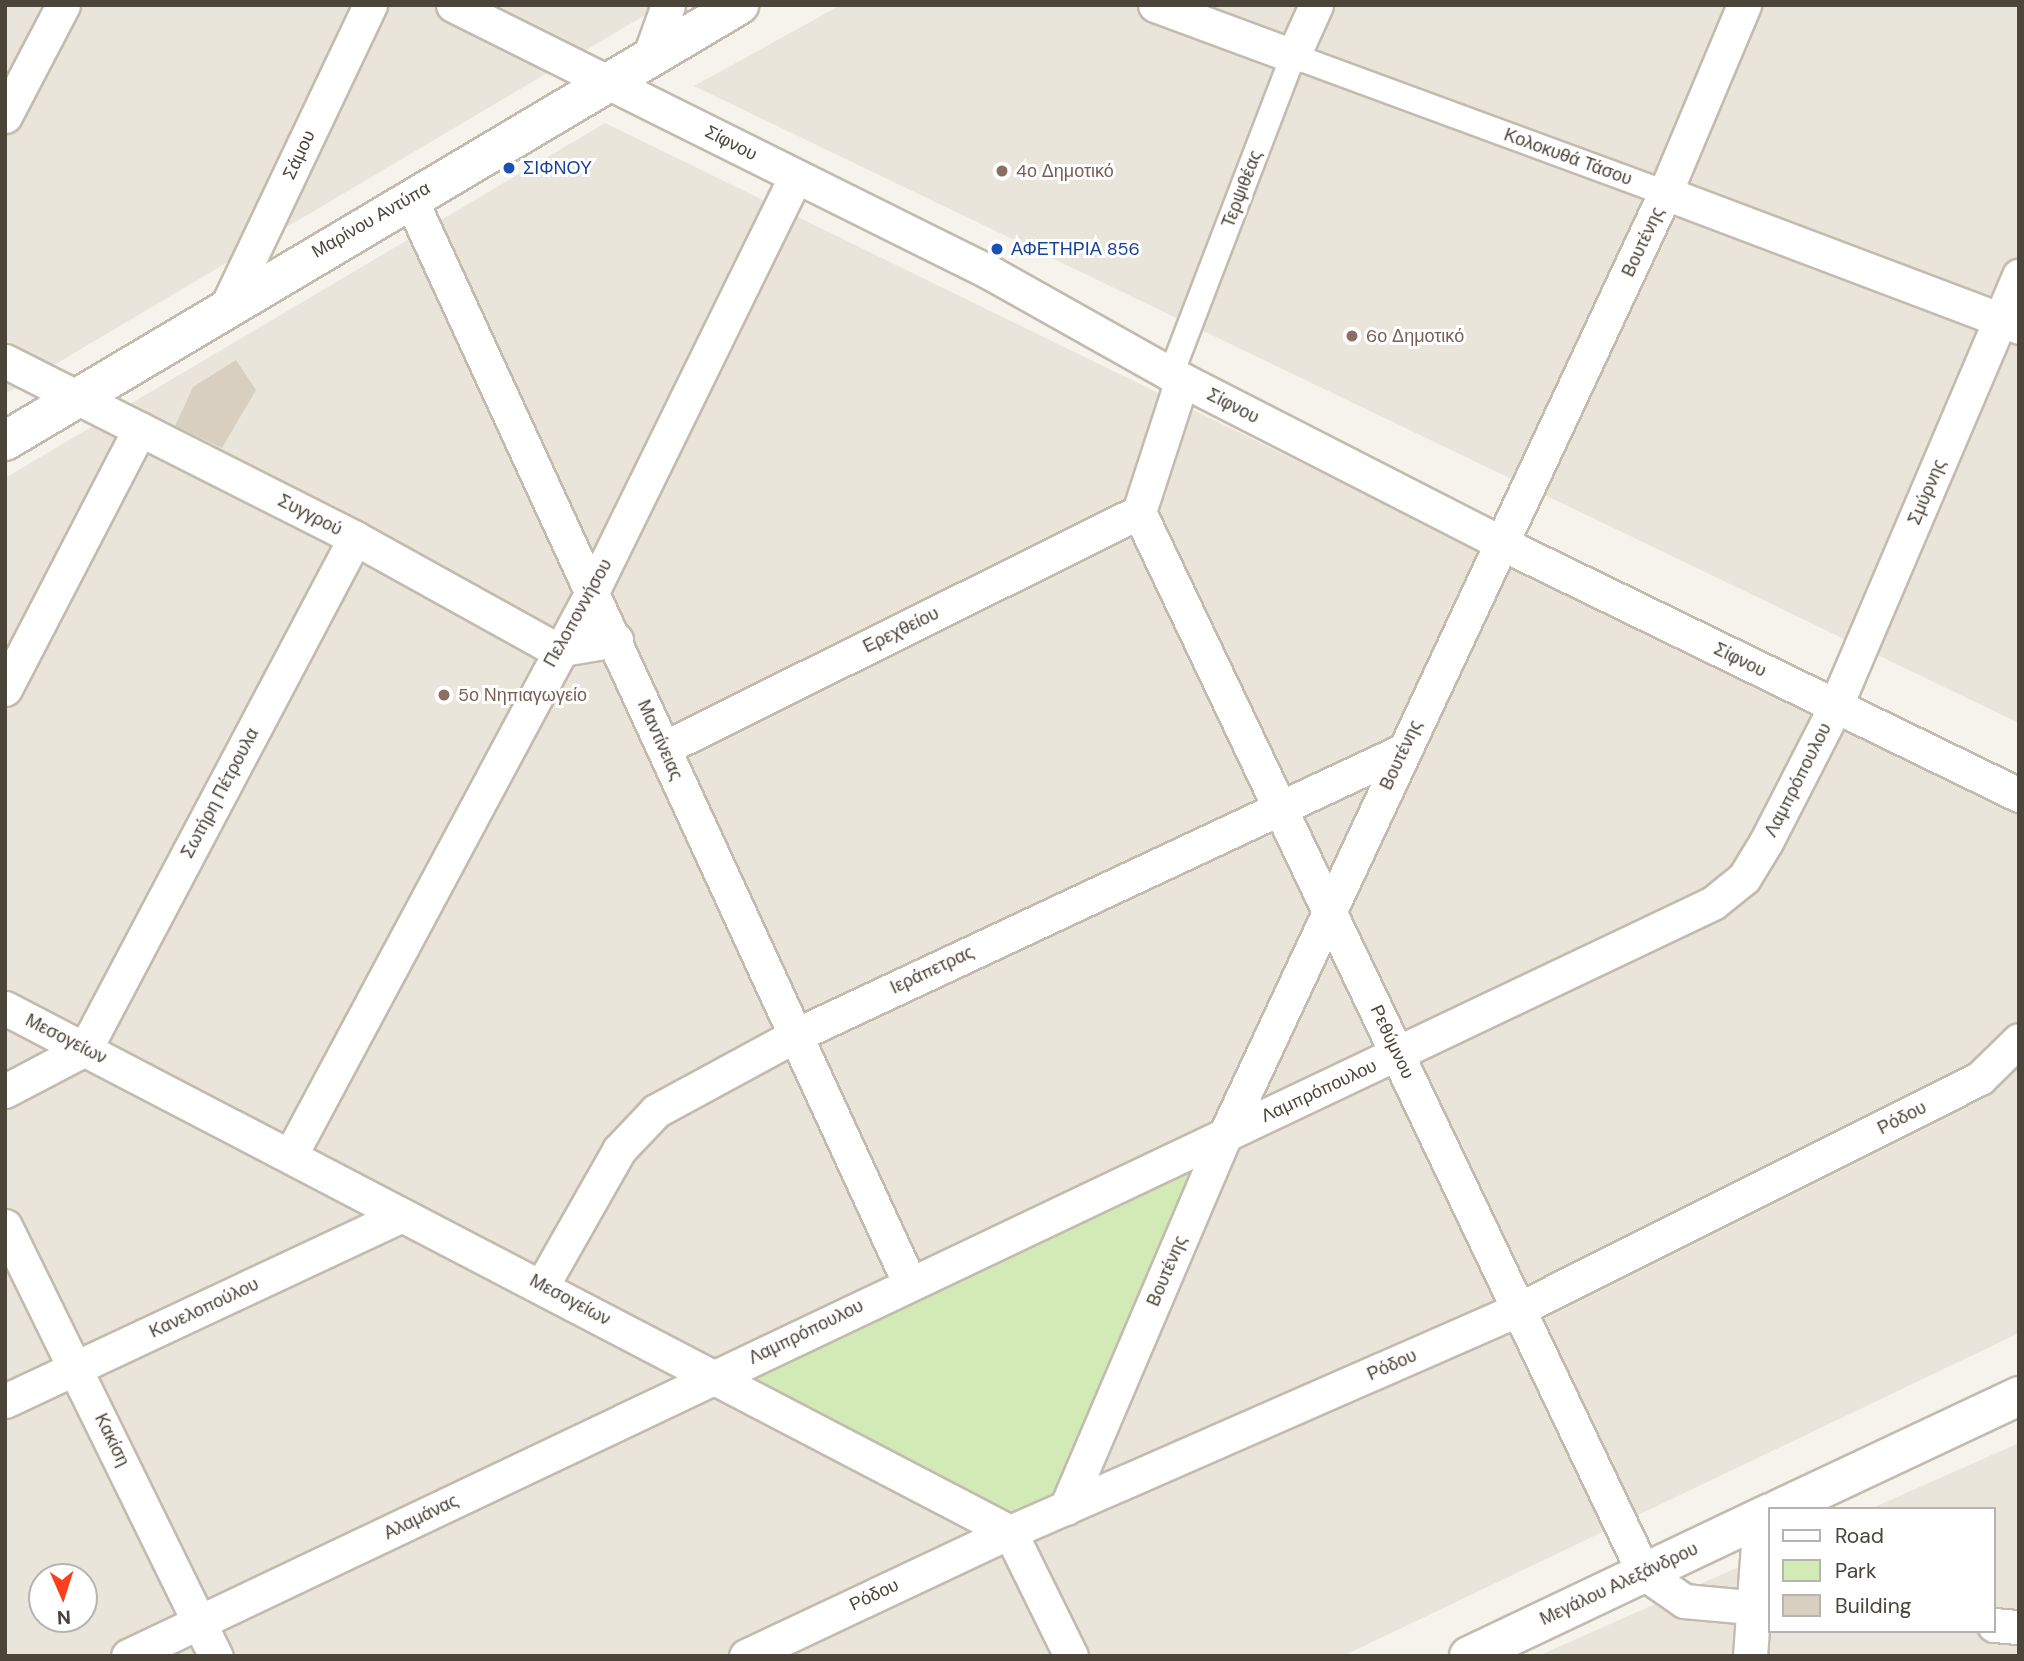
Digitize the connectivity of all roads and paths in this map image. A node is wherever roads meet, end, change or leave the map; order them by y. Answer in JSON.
{"nodes":[{"id":1,"x":63,"y":5,"type":"edge"},
{"id":2,"x":370,"y":5,"type":"edge"},
{"id":3,"x":668,"y":5,"type":"edge"},
{"id":4,"x":739,"y":5,"type":"edge"},
{"id":5,"x":1155,"y":5,"type":"edge"},
{"id":6,"x":1316,"y":5,"type":"edge"},
{"id":7,"x":1744,"y":5,"type":"edge"},
{"id":8,"x":468,"y":9,"type":"edge"},
{"id":9,"x":650,"y":55,"type":"junction"},
{"id":10,"x":1293,"y":56,"type":"junction"},
{"id":11,"x":604,"y":80,"type":"junction"},
{"id":12,"x":5,"y":116,"type":"edge"},
{"id":13,"x":796,"y":176,"type":"junction"},
{"id":14,"x":1665,"y":193,"type":"junction"},
{"id":15,"x":410,"y":198,"type":"junction"},
{"id":16,"x":2019,"y":276,"type":"edge"},
{"id":17,"x":228,"y":304,"type":"junction"},
{"id":18,"x":2010,"y":323,"type":"edge"},
{"id":19,"x":5,"y":361,"type":"edge"},
{"id":20,"x":1176,"y":377,"type":"junction"},
{"id":21,"x":76,"y":398,"type":"junction"},
{"id":22,"x":140,"y":429,"type":"junction"},
{"id":23,"x":5,"y":441,"type":"edge"},
{"id":24,"x":1139,"y":512,"type":"junction"},
{"id":25,"x":355,"y":538,"type":"junction"},
{"id":26,"x":1503,"y":544,"type":"junction"},
{"id":27,"x":592,"y":592,"type":"junction"},
{"id":28,"x":615,"y":640,"type":"junction"},
{"id":29,"x":557,"y":650,"type":"junction"},
{"id":30,"x":5,"y":689,"type":"edge"},
{"id":31,"x":1835,"y":707,"type":"junction"},
{"id":32,"x":664,"y":748,"type":"junction"},
{"id":33,"x":1402,"y":751,"type":"junction"},
{"id":34,"x":2019,"y":795,"type":"edge"},
{"id":35,"x":1277,"y":807,"type":"junction"},
{"id":36,"x":1330,"y":911,"type":"junction"},
{"id":37,"x":5,"y":1007,"type":"edge"},
{"id":38,"x":796,"y":1035,"type":"junction"},
{"id":39,"x":2019,"y":1040,"type":"edge"},
{"id":40,"x":85,"y":1049,"type":"junction"},
{"id":41,"x":1397,"y":1054,"type":"junction"},
{"id":42,"x":5,"y":1091,"type":"edge"},
{"id":43,"x":1225,"y":1135,"type":"junction"},
{"id":44,"x":290,"y":1156,"type":"junction"},
{"id":45,"x":402,"y":1215,"type":"junction"},
{"id":46,"x":5,"y":1226,"type":"edge"},
{"id":47,"x":909,"y":1282,"type":"junction"},
{"id":48,"x":543,"y":1284,"type":"junction"},
{"id":49,"x":1517,"y":1310,"type":"junction"},
{"id":50,"x":76,"y":1368,"type":"junction"},
{"id":51,"x":713,"y":1377,"type":"junction"},
{"id":52,"x":2019,"y":1396,"type":"edge"},
{"id":53,"x":5,"y":1401,"type":"edge"},
{"id":54,"x":1783,"y":1507,"type":"edge"},
{"id":55,"x":1066,"y":1508,"type":"junction"},
{"id":56,"x":1769,"y":1513,"type":"edge"},
{"id":57,"x":1769,"y":1525,"type":"edge"},
{"id":58,"x":1010,"y":1532,"type":"junction"},
{"id":59,"x":1644,"y":1573,"type":"junction"},
{"id":60,"x":1762,"y":1609,"type":"edge"},
{"id":61,"x":201,"y":1622,"type":"junction"},
{"id":62,"x":1996,"y":1625,"type":"edge"},
{"id":63,"x":2019,"y":1627,"type":"edge"},
{"id":64,"x":128,"y":1656,"type":"edge"},
{"id":65,"x":216,"y":1656,"type":"edge"},
{"id":66,"x":746,"y":1656,"type":"edge"},
{"id":67,"x":1071,"y":1656,"type":"edge"},
{"id":68,"x":1469,"y":1656,"type":"edge"},
{"id":69,"x":1750,"y":1656,"type":"edge"}],
"edges":[{"from":1,"to":12,"type":"street"},
{"from":2,"to":17,"type":"street","name":"Σάμου"},
{"from":3,"to":9,"type":"street"},
{"from":4,"to":9,"type":"street","name":"Μαρίνου Αντύπα"},
{"from":5,"to":10,"type":"street","name":"Κολοκυθά Τάσου"},
{"from":6,"to":10,"type":"street","name":"Τερψιθέας"},
{"from":7,"to":14,"type":"street","name":"Βουτένης"},
{"from":8,"to":11,"type":"street","name":"Σίφνου"},
{"from":9,"to":11,"type":"street","name":"Μαρίνου Αντύπα"},
{"from":10,"to":14,"type":"street","name":"Κολοκυθά Τάσου"},
{"from":10,"to":20,"type":"street","name":"Τερψιθέας"},
{"from":11,"to":13,"type":"street","name":"Σίφνου"},
{"from":11,"to":15,"type":"street","name":"Μαρίνου Αντύπα"},
{"from":13,"to":20,"type":"street","name":"Σίφνου"},
{"from":13,"to":27,"type":"street","name":"Πελοποννήσου"},
{"from":14,"to":18,"type":"street","name":"Κολοκυθά Τάσου"},
{"from":14,"to":26,"type":"street","name":"Βουτένης"},
{"from":15,"to":17,"type":"street","name":"Μαρίνου Αντύπα"},
{"from":15,"to":27,"type":"street","name":"Μαντίνειας"},
{"from":16,"to":18,"type":"street","name":"Σμύρνης"},
{"from":17,"to":21,"type":"street","name":"Μαρίνου Αντύπα"},
{"from":18,"to":31,"type":"street","name":"Σμύρνης"},
{"from":19,"to":21,"type":"street","name":"Συγγρού"},
{"from":20,"to":24,"type":"street","name":"Τερψιθέας"},
{"from":20,"to":26,"type":"street","name":"Σίφνου"},
{"from":21,"to":22,"type":"street","name":"Συγγρού"},
{"from":21,"to":23,"type":"street","name":"Μαρίνου Αντύπα"},
{"from":22,"to":25,"type":"street","name":"Συγγρού"},
{"from":22,"to":30,"type":"street"},
{"from":24,"to":32,"type":"street","name":"Ερεχθείου"},
{"from":24,"to":35,"type":"street","name":"Ρεθύμνου"},
{"from":25,"to":29,"type":"street","name":"Συγγρού"},
{"from":25,"to":40,"type":"street","name":"Σωτήρη Πέτρουλα"},
{"from":26,"to":31,"type":"street","name":"Σίφνου"},
{"from":26,"to":33,"type":"street","name":"Βουτένης"},
{"from":27,"to":28,"type":"street","name":"Μαντίνειας"},
{"from":27,"to":29,"type":"street","name":"Πελοποννήσου"},
{"from":28,"to":29,"type":"street"},
{"from":28,"to":32,"type":"street","name":"Μαντίνειας"},
{"from":29,"to":44,"type":"street","name":"Πελοποννήσου"},
{"from":31,"to":34,"type":"street","name":"Σίφνου"},
{"from":31,"to":41,"type":"street","name":"Λαμπρόπουλου"},
{"from":32,"to":38,"type":"street","name":"Μαντίνειας"},
{"from":33,"to":35,"type":"street","name":"Ιεράπετρας"},
{"from":33,"to":36,"type":"street","name":"Βουτένης"},
{"from":35,"to":36,"type":"street","name":"Ρεθύμνου"},
{"from":35,"to":38,"type":"street","name":"Ιεράπετρας"},
{"from":36,"to":41,"type":"street","name":"Ρεθύμνου"},
{"from":36,"to":43,"type":"street","name":"Βουτένης"},
{"from":37,"to":40,"type":"street","name":"Μεσογείων"},
{"from":38,"to":47,"type":"street","name":"Μαντίνειας"},
{"from":38,"to":48,"type":"street","name":"Ιεράπετρας"},
{"from":39,"to":49,"type":"street","name":"Ρόδου"},
{"from":40,"to":42,"type":"street"},
{"from":40,"to":44,"type":"street","name":"Μεσογείων"},
{"from":41,"to":43,"type":"street","name":"Λαμπρόπουλου"},
{"from":41,"to":49,"type":"street","name":"Ρεθύμνου"},
{"from":43,"to":47,"type":"street","name":"Λαμπρόπουλου"},
{"from":43,"to":55,"type":"street","name":"Βουτένης"},
{"from":44,"to":45,"type":"street","name":"Μεσογείων"},
{"from":45,"to":48,"type":"street","name":"Μεσογείων"},
{"from":45,"to":50,"type":"street","name":"Κανελοπούλου"},
{"from":46,"to":50,"type":"street","name":"Κακίση"},
{"from":47,"to":51,"type":"street","name":"Λαμπρόπουλου"},
{"from":48,"to":51,"type":"street","name":"Μεσογείων"},
{"from":49,"to":55,"type":"street","name":"Ρόδου"},
{"from":49,"to":59,"type":"street","name":"Ρεθύμνου"},
{"from":50,"to":53,"type":"street","name":"Κανελοπούλου"},
{"from":50,"to":61,"type":"street","name":"Κακίση"},
{"from":51,"to":58,"type":"street","name":"Μεσογείων"},
{"from":51,"to":61,"type":"street","name":"Αλαμάνας"},
{"from":52,"to":54,"type":"street","name":"Μεγάλου Αλεξάνδρου"},
{"from":55,"to":58,"type":"street","name":"Ρόδου"},
{"from":56,"to":59,"type":"street","name":"Μεγάλου Αλεξάνδρου"},
{"from":57,"to":60,"type":"street"},
{"from":58,"to":66,"type":"street","name":"Ρόδου"},
{"from":58,"to":67,"type":"street"},
{"from":59,"to":60,"type":"street"},
{"from":59,"to":68,"type":"street","name":"Μεγάλου Αλεξάνδρου"},
{"from":60,"to":69,"type":"street"},
{"from":61,"to":64,"type":"street","name":"Αλαμάνας"},
{"from":61,"to":65,"type":"street","name":"Κακίση"},
{"from":62,"to":63,"type":"street"}]}
